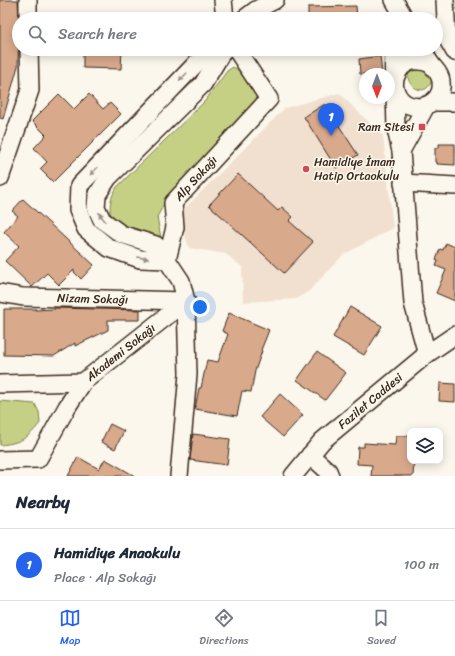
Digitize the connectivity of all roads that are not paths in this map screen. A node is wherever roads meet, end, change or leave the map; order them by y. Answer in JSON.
{"nodes":[{"id":1,"x":28,"y":0,"type":"edge"},
{"id":2,"x":223,"y":0,"type":"edge"},
{"id":3,"x":274,"y":0,"type":"edge"},
{"id":4,"x":394,"y":0,"type":"edge"},
{"id":5,"x":445,"y":0,"type":"edge"},
{"id":6,"x":28,"y":12,"type":"edge"},
{"id":7,"x":224,"y":12,"type":"edge"},
{"id":8,"x":253,"y":12,"type":"edge"},
{"id":9,"x":393,"y":12,"type":"edge"},
{"id":10,"x":401,"y":12,"type":"edge"},
{"id":11,"x":455,"y":52,"type":"edge"},
{"id":12,"x":29,"y":56,"type":"edge"},
{"id":13,"x":203,"y":56,"type":"edge"},
{"id":14,"x":220,"y":56,"type":"edge"},
{"id":15,"x":241,"y":56,"type":"edge"},
{"id":16,"x":394,"y":56,"type":"edge"},
{"id":17,"x":426,"y":56,"type":"edge"},
{"id":18,"x":394,"y":68,"type":"edge"},
{"id":19,"x":435,"y":70,"type":"junction"},
{"id":20,"x":395,"y":76,"type":"edge"},
{"id":21,"x":455,"y":84,"type":"edge"},
{"id":22,"x":395,"y":87,"type":"joint"},
{"id":23,"x":455,"y":102,"type":"edge"},
{"id":24,"x":430,"y":104,"type":"junction"},
{"id":25,"x":400,"y":152,"type":"junction"},
{"id":26,"x":0,"y":178,"type":"edge"},
{"id":27,"x":403,"y":183,"type":"junction"},
{"id":28,"x":455,"y":186,"type":"edge"},
{"id":29,"x":167,"y":260,"type":"junction"},
{"id":30,"x":0,"y":293,"type":"edge"},
{"id":31,"x":186,"y":301,"type":"junction"},
{"id":32,"x":455,"y":335,"type":"edge"},
{"id":33,"x":427,"y":354,"type":"junction"},
{"id":34,"x":82,"y":382,"type":"junction"},
{"id":35,"x":0,"y":384,"type":"edge"},
{"id":36,"x":310,"y":455,"type":"junction"},
{"id":37,"x":0,"y":460,"type":"edge"},
{"id":38,"x":179,"y":476,"type":"edge"},
{"id":39,"x":293,"y":476,"type":"edge"},
{"id":40,"x":330,"y":476,"type":"edge"}],
"edges":[{"from":1,"to":6,"type":"street"},
{"from":2,"to":7,"type":"street"},
{"from":3,"to":8,"type":"street"},
{"from":4,"to":9,"type":"street"},
{"from":4,"to":10,"type":"street"},
{"from":5,"to":11,"type":"street"},
{"from":12,"to":26,"type":"street"},
{"from":13,"to":29,"type":"street","one_way":true},
{"from":29,"to":14,"type":"street","one_way":true},
{"from":15,"to":29,"type":"street","name":"Alp Sokağı"},
{"from":16,"to":18,"type":"street"},
{"from":17,"to":19,"type":"street"},
{"from":19,"to":20,"type":"street"},
{"from":19,"to":21,"type":"street"},
{"from":19,"to":24,"type":"street"},
{"from":22,"to":24,"type":"street"},
{"from":22,"to":25,"type":"street"},
{"from":23,"to":24,"type":"street"},
{"from":24,"to":25,"type":"street"},
{"from":25,"to":27,"type":"street"},
{"from":27,"to":28,"type":"street"},
{"from":27,"to":33,"type":"street"},
{"from":29,"to":31,"type":"street"},
{"from":30,"to":31,"type":"street","name":"Nizam Sokağı"},
{"from":31,"to":34,"type":"street","name":"Akademi Sokağı"},
{"from":31,"to":38,"type":"street"},
{"from":32,"to":33,"type":"street","name":"Fazilet Caddesi"},
{"from":33,"to":36,"type":"street","name":"Fazilet Caddesi"},
{"from":34,"to":35,"type":"street","name":"Akademi Sokağı"},
{"from":34,"to":37,"type":"street"},
{"from":36,"to":39,"type":"street","name":"Fazilet Caddesi"},
{"from":36,"to":40,"type":"street"}]}
